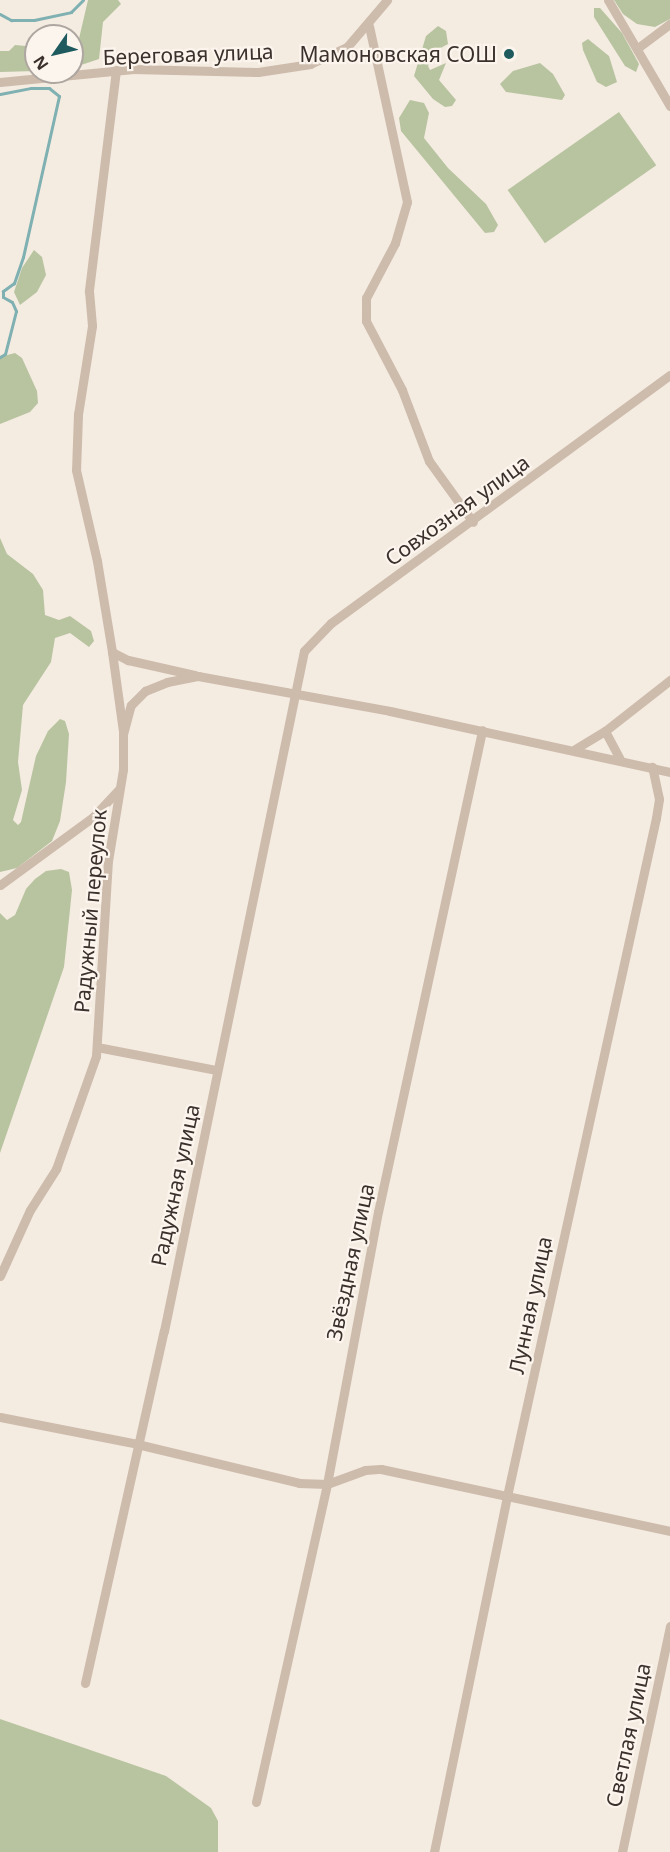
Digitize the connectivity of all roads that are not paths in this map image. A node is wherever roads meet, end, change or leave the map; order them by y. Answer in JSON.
{"nodes":[{"id":1,"x":387,"y":0,"type":"edge"},
{"id":2,"x":608,"y":0,"type":"edge"},
{"id":3,"x":670,"y":24,"type":"edge"},
{"id":4,"x":369,"y":26,"type":"junction"},
{"id":5,"x":639,"y":47,"type":"junction"},
{"id":6,"x":116,"y":70,"type":"junction"},
{"id":7,"x":0,"y":82,"type":"edge"},
{"id":8,"x":670,"y":106,"type":"edge"},
{"id":9,"x":670,"y":375,"type":"edge"},
{"id":10,"x":472,"y":522,"type":"junction"},
{"id":11,"x":112,"y":652,"type":"junction"},
{"id":12,"x":198,"y":676,"type":"junction"},
{"id":13,"x":670,"y":680,"type":"edge"},
{"id":14,"x":296,"y":694,"type":"junction"},
{"id":15,"x":482,"y":730,"type":"junction"},
{"id":16,"x":605,"y":731,"type":"junction"},
{"id":17,"x":123,"y":734,"type":"junction"},
{"id":18,"x":575,"y":749,"type":"junction"},
{"id":19,"x":620,"y":759,"type":"junction"},
{"id":20,"x":652,"y":767,"type":"junction"},
{"id":21,"x":670,"y":772,"type":"edge"},
{"id":22,"x":120,"y":787,"type":"junction"},
{"id":23,"x":0,"y":885,"type":"edge"},
{"id":24,"x":97,"y":1047,"type":"junction"},
{"id":25,"x":218,"y":1070,"type":"junction"},
{"id":26,"x":0,"y":1276,"type":"edge"},
{"id":27,"x":0,"y":1417,"type":"edge"},
{"id":28,"x":137,"y":1444,"type":"junction"},
{"id":29,"x":327,"y":1484,"type":"junction"},
{"id":30,"x":507,"y":1496,"type":"junction"},
{"id":31,"x":670,"y":1531,"type":"edge"},
{"id":32,"x":670,"y":1626,"type":"edge"},
{"id":33,"x":85,"y":1683,"type":"dead end"},
{"id":34,"x":256,"y":1802,"type":"dead end"},
{"id":35,"x":434,"y":1852,"type":"edge"},
{"id":36,"x":622,"y":1852,"type":"edge"}],
"edges":[{"from":1,"to":4,"type":"street","name":"Береговая улица"},
{"from":2,"to":5,"type":"street"},
{"from":3,"to":5,"type":"street"},
{"from":4,"to":6,"type":"street","name":"Береговая улица"},
{"from":4,"to":10,"type":"street"},
{"from":5,"to":8,"type":"street"},
{"from":6,"to":7,"type":"street","name":"Береговая улица"},
{"from":6,"to":11,"type":"street"},
{"from":9,"to":10,"type":"street","name":"Совхозная улица"},
{"from":10,"to":14,"type":"street","name":"Совхозная улица"},
{"from":11,"to":12,"type":"street"},
{"from":11,"to":17,"type":"street"},
{"from":12,"to":14,"type":"street","name":"Радужный переулок"},
{"from":12,"to":17,"type":"street","name":"Радужный переулок"},
{"from":13,"to":16,"type":"street"},
{"from":14,"to":15,"type":"street","name":"Радужный переулок"},
{"from":14,"to":25,"type":"street","name":"Радужная улица"},
{"from":15,"to":18,"type":"street","name":"Радужный переулок"},
{"from":15,"to":29,"type":"street","name":"Звёздная улица"},
{"from":16,"to":18,"type":"street"},
{"from":16,"to":19,"type":"street"},
{"from":17,"to":22,"type":"street","name":"Радужный переулок"},
{"from":18,"to":19,"type":"street","name":"Радужный переулок"},
{"from":19,"to":20,"type":"street","name":"Радужный переулок"},
{"from":20,"to":21,"type":"street","name":"Радужный переулок"},
{"from":20,"to":30,"type":"street","name":"Лунная улица"},
{"from":22,"to":23,"type":"street"},
{"from":22,"to":24,"type":"street","name":"Радужный переулок"},
{"from":24,"to":25,"type":"street"},
{"from":24,"to":26,"type":"street","name":"Радужный переулок"},
{"from":25,"to":28,"type":"street","name":"Радужная улица"},
{"from":27,"to":28,"type":"street"},
{"from":28,"to":29,"type":"street"},
{"from":28,"to":33,"type":"street","name":"Радужная улица"},
{"from":29,"to":30,"type":"street"},
{"from":29,"to":34,"type":"street","name":"Звёздная улица"},
{"from":30,"to":31,"type":"street"},
{"from":30,"to":35,"type":"street","name":"Лунная улица"},
{"from":32,"to":36,"type":"street","name":"Светлая улица"}]}
